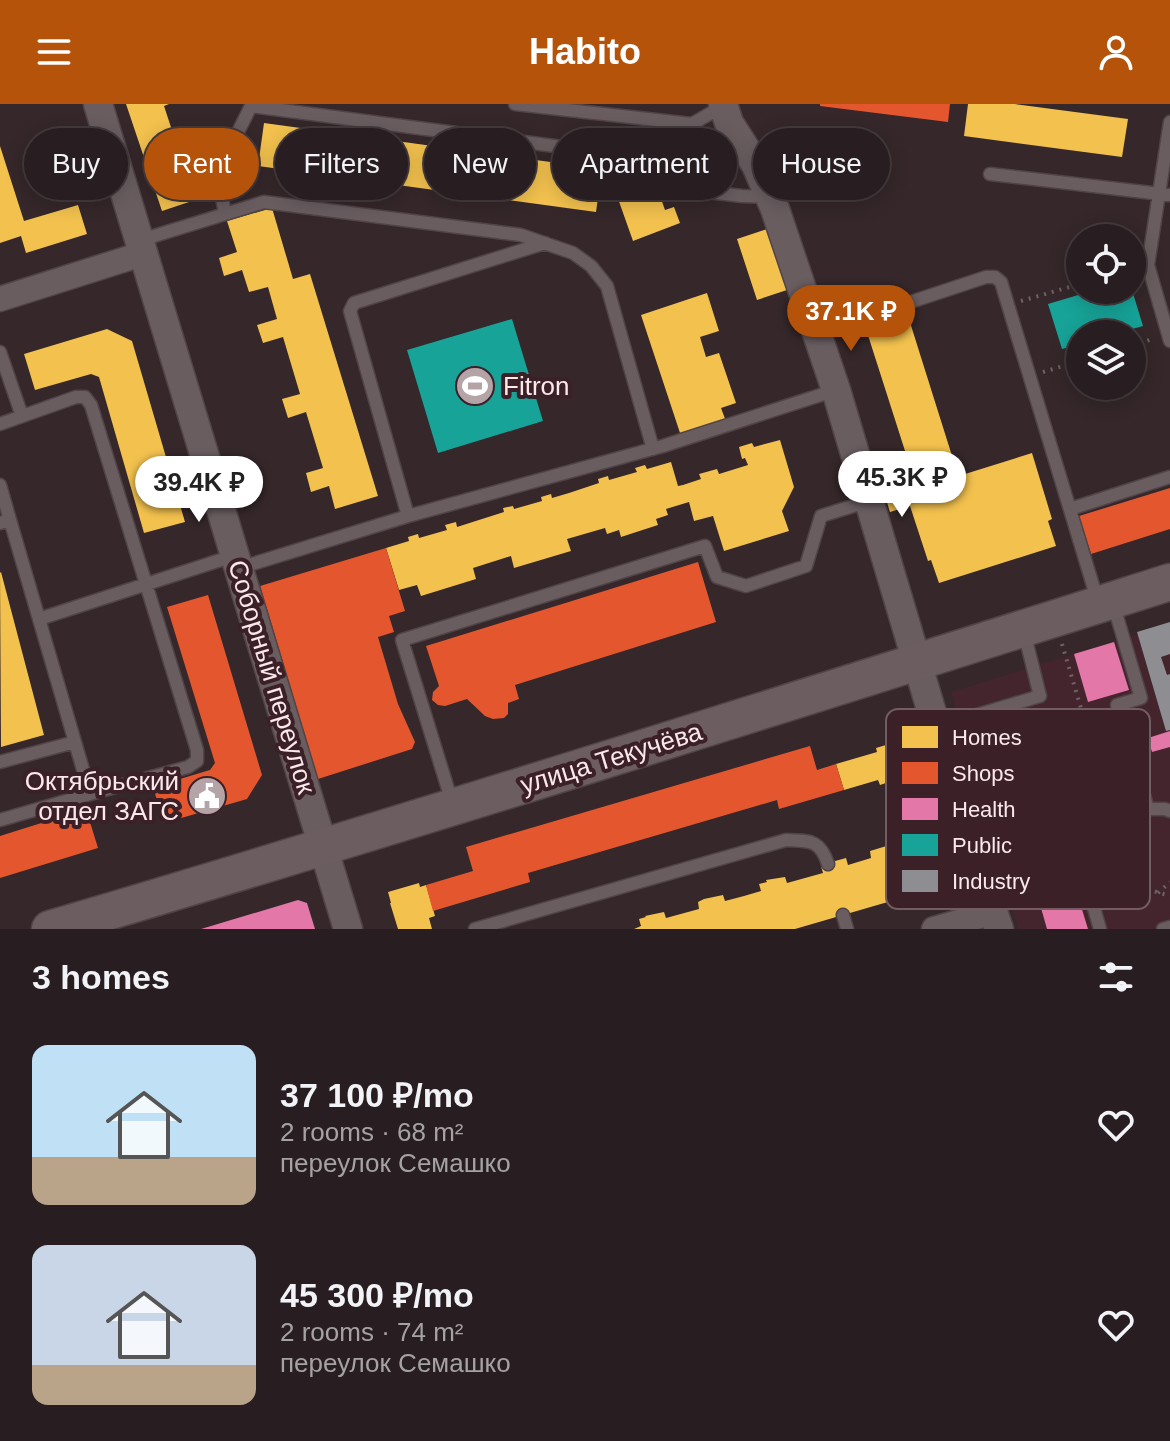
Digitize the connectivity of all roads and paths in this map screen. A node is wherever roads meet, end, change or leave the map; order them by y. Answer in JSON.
{"nodes":[{"id":1,"x":98,"y":104,"type":"edge"},
{"id":2,"x":515,"y":104,"type":"edge"},
{"id":3,"x":723,"y":105,"type":"edge"},
{"id":4,"x":1170,"y":122,"type":"edge"},
{"id":5,"x":552,"y":146,"type":"edge"},
{"id":6,"x":753,"y":160,"type":"edge"},
{"id":7,"x":990,"y":174,"type":"dead end"},
{"id":8,"x":1164,"y":195,"type":"edge"},
{"id":9,"x":771,"y":200,"type":"edge"},
{"id":10,"x":225,"y":213,"type":"junction"},
{"id":11,"x":545,"y":243,"type":"junction"},
{"id":12,"x":143,"y":246,"type":"junction"},
{"id":13,"x":1066,"y":288,"type":"edge"},
{"id":14,"x":0,"y":299,"type":"edge"},
{"id":15,"x":1008,"y":305,"type":"junction"},
{"id":16,"x":817,"y":333,"type":"junction"},
{"id":17,"x":1169,"y":338,"type":"edge"},
{"id":18,"x":1146,"y":342,"type":"edge"},
{"id":19,"x":0,"y":352,"type":"edge"},
{"id":20,"x":1066,"y":365,"type":"edge"},
{"id":21,"x":1029,"y":376,"type":"junction"},
{"id":22,"x":836,"y":390,"type":"junction"},
{"id":23,"x":22,"y":416,"type":"junction"},
{"id":24,"x":0,"y":424,"type":"edge"},
{"id":25,"x":653,"y":449,"type":"junction"},
{"id":26,"x":1170,"y":477,"type":"edge"},
{"id":27,"x":0,"y":485,"type":"edge"},
{"id":28,"x":869,"y":501,"type":"junction"},
{"id":29,"x":1070,"y":509,"type":"junction"},
{"id":30,"x":408,"y":516,"type":"junction"},
{"id":31,"x":5,"y":521,"type":"edge"},
{"id":32,"x":237,"y":561,"type":"junction"},
{"id":33,"x":1170,"y":582,"type":"edge"},
{"id":34,"x":146,"y":584,"type":"junction"},
{"id":35,"x":1106,"y":602,"type":"junction"},
{"id":36,"x":39,"y":619,"type":"junction"},
{"id":37,"x":1039,"y":624,"type":"junction"},
{"id":38,"x":918,"y":663,"type":"junction"},
{"id":39,"x":1117,"y":705,"type":"junction"},
{"id":40,"x":932,"y":709,"type":"edge"},
{"id":41,"x":997,"y":709,"type":"edge"},
{"id":42,"x":1080,"y":709,"type":"edge"},
{"id":43,"x":1103,"y":709,"type":"edge"},
{"id":44,"x":1118,"y":709,"type":"edge"},
{"id":45,"x":75,"y":742,"type":"junction"},
{"id":46,"x":0,"y":762,"type":"edge"},
{"id":47,"x":90,"y":794,"type":"junction"},
{"id":48,"x":454,"y":807,"type":"junction"},
{"id":49,"x":1150,"y":809,"type":"edge"},
{"id":50,"x":1170,"y":811,"type":"edge"},
{"id":51,"x":0,"y":820,"type":"edge"},
{"id":52,"x":324,"y":848,"type":"junction"},
{"id":53,"x":828,"y":864,"type":"dead end"},
{"id":54,"x":1170,"y":882,"type":"edge"},
{"id":55,"x":1150,"y":890,"type":"edge"},
{"id":56,"x":1158,"y":893,"type":"junction"},
{"id":57,"x":1170,"y":896,"type":"edge"},
{"id":58,"x":1094,"y":909,"type":"edge"},
{"id":59,"x":843,"y":915,"type":"dead end"},
{"id":60,"x":996,"y":920,"type":"edge"},
{"id":61,"x":1170,"y":927,"type":"edge"},
{"id":62,"x":50,"y":929,"type":"edge"},
{"id":63,"x":348,"y":929,"type":"edge"},
{"id":64,"x":475,"y":929,"type":"edge"},
{"id":65,"x":847,"y":929,"type":"edge"},
{"id":66,"x":934,"y":929,"type":"edge"},
{"id":67,"x":1100,"y":929,"type":"edge"},
{"id":68,"x":1163,"y":929,"type":"edge"}],
"edges":[{"from":1,"to":12,"type":"street","name":"Соборный переулок"},
{"from":2,"to":3,"type":"lane"},
{"from":3,"to":6,"type":"street"},
{"from":4,"to":8,"type":"lane"},
{"from":5,"to":10,"type":"lane"},
{"from":7,"to":8,"type":"lane"},
{"from":8,"to":17,"type":"lane"},
{"from":9,"to":16,"type":"street"},
{"from":10,"to":11,"type":"lane"},
{"from":10,"to":12,"type":"lane"},
{"from":11,"to":25,"type":"lane"},
{"from":11,"to":30,"type":"lane"},
{"from":12,"to":14,"type":"street"},
{"from":12,"to":32,"type":"street","name":"Соборный переулок"},
{"from":13,"to":15,"type":"path"},
{"from":15,"to":16,"type":"lane"},
{"from":15,"to":21,"type":"lane"},
{"from":16,"to":22,"type":"street"},
{"from":17,"to":18,"type":"path"},
{"from":19,"to":23,"type":"lane"},
{"from":20,"to":21,"type":"path"},
{"from":21,"to":29,"type":"lane"},
{"from":22,"to":25,"type":"lane"},
{"from":22,"to":28,"type":"street"},
{"from":23,"to":24,"type":"lane"},
{"from":23,"to":34,"type":"lane"},
{"from":25,"to":30,"type":"lane"},
{"from":26,"to":29,"type":"lane"},
{"from":27,"to":31,"type":"lane"},
{"from":28,"to":38,"type":"street"},
{"from":28,"to":48,"type":"lane"},
{"from":29,"to":35,"type":"lane"},
{"from":30,"to":32,"type":"lane"},
{"from":31,"to":36,"type":"lane"},
{"from":32,"to":34,"type":"lane"},
{"from":32,"to":52,"type":"street","name":"Соборный переулок"},
{"from":33,"to":35,"type":"main road","name":"улица Текучёва"},
{"from":34,"to":36,"type":"lane"},
{"from":34,"to":47,"type":"lane"},
{"from":35,"to":37,"type":"main road","name":"улица Текучёва"},
{"from":35,"to":39,"type":"lane"},
{"from":36,"to":45,"type":"lane"},
{"from":37,"to":38,"type":"main road","name":"улица Текучёва"},
{"from":37,"to":41,"type":"lane"},
{"from":37,"to":42,"type":"path"},
{"from":38,"to":40,"type":"street"},
{"from":38,"to":48,"type":"main road","name":"улица Текучёва"},
{"from":39,"to":43,"type":"path"},
{"from":39,"to":44,"type":"lane"},
{"from":45,"to":46,"type":"lane"},
{"from":45,"to":47,"type":"lane"},
{"from":47,"to":51,"type":"lane"},
{"from":48,"to":52,"type":"main road","name":"улица Текучёва"},
{"from":49,"to":50,"type":"lane"},
{"from":52,"to":62,"type":"main road","name":"улица Текучёва"},
{"from":52,"to":63,"type":"street","name":"Соборный переулок"},
{"from":53,"to":64,"type":"lane"},
{"from":54,"to":56,"type":"path"},
{"from":55,"to":56,"type":"path"},
{"from":56,"to":57,"type":"path"},
{"from":58,"to":67,"type":"lane"},
{"from":59,"to":65,"type":"lane"},
{"from":60,"to":66,"type":"street"},
{"from":61,"to":68,"type":"lane"}]}
